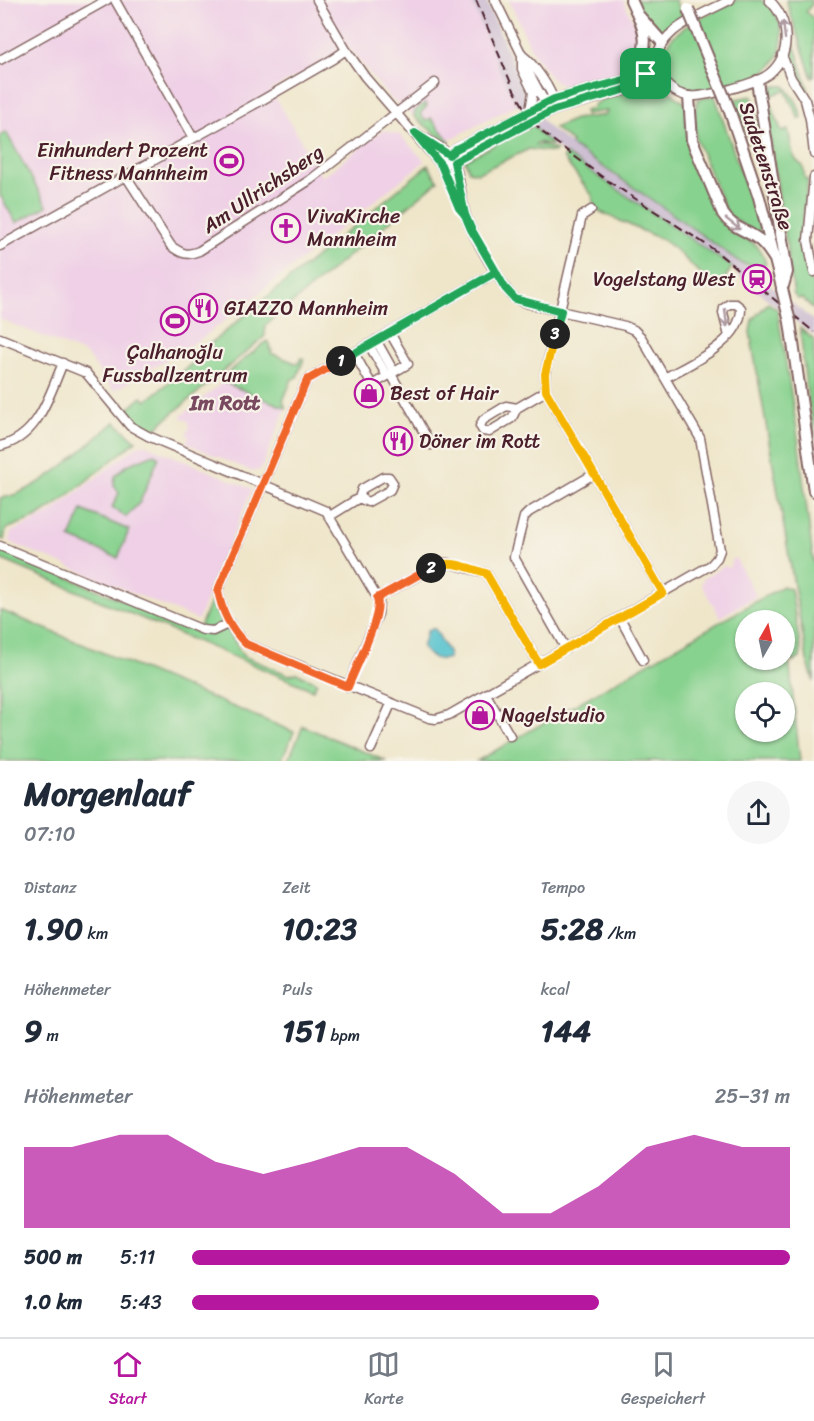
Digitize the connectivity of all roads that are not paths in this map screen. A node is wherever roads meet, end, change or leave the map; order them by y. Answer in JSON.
{"nodes":[{"id":1,"x":107,"y":0,"type":"edge"},
{"id":2,"x":115,"y":0,"type":"edge"},
{"id":3,"x":317,"y":0,"type":"edge"},
{"id":4,"x":495,"y":0,"type":"edge"},
{"id":5,"x":631,"y":0,"type":"edge"},
{"id":6,"x":730,"y":0,"type":"edge"},
{"id":7,"x":773,"y":2,"type":"edge"},
{"id":8,"x":686,"y":4,"type":"edge"},
{"id":9,"x":637,"y":13,"type":"junction"},
{"id":10,"x":662,"y":42,"type":"junction"},
{"id":11,"x":346,"y":50,"type":"junction"},
{"id":12,"x":782,"y":55,"type":"junction"},
{"id":13,"x":522,"y":58,"type":"junction"},
{"id":14,"x":0,"y":60,"type":"edge"},
{"id":15,"x":657,"y":68,"type":"junction"},
{"id":16,"x":771,"y":72,"type":"junction"},
{"id":17,"x":790,"y":78,"type":"junction"},
{"id":18,"x":627,"y":79,"type":"junction"},
{"id":19,"x":663,"y":80,"type":"junction"},
{"id":20,"x":757,"y":81,"type":"junction"},
{"id":21,"x":435,"y":83,"type":"dead end"},
{"id":22,"x":689,"y":96,"type":"junction"},
{"id":23,"x":550,"y":101,"type":"junction"},
{"id":24,"x":554,"y":110,"type":"junction"},
{"id":25,"x":531,"y":111,"type":"junction"},
{"id":26,"x":395,"y":113,"type":"junction"},
{"id":27,"x":415,"y":133,"type":"junction"},
{"id":28,"x":193,"y":138,"type":"junction"},
{"id":29,"x":814,"y":154,"type":"edge"},
{"id":30,"x":451,"y":158,"type":"junction"},
{"id":31,"x":441,"y":165,"type":"junction"},
{"id":32,"x":126,"y":176,"type":"junction"},
{"id":33,"x":814,"y":177,"type":"edge"},
{"id":34,"x":591,"y":210,"type":"dead end"},
{"id":35,"x":465,"y":215,"type":"junction"},
{"id":36,"x":0,"y":246,"type":"edge"},
{"id":37,"x":776,"y":261,"type":"junction"},
{"id":38,"x":496,"y":272,"type":"junction"},
{"id":39,"x":814,"y":272,"type":"edge"},
{"id":40,"x":782,"y":289,"type":"junction"},
{"id":41,"x":561,"y":311,"type":"junction"},
{"id":42,"x":390,"y":333,"type":"junction"},
{"id":43,"x":729,"y":336,"type":"dead end"},
{"id":44,"x":0,"y":338,"type":"edge"},
{"id":45,"x":373,"y":343,"type":"junction"},
{"id":46,"x":354,"y":353,"type":"junction"},
{"id":47,"x":63,"y":363,"type":"junction"},
{"id":48,"x":391,"y":374,"type":"junction"},
{"id":49,"x":665,"y":378,"type":"junction"},
{"id":50,"x":546,"y":391,"type":"junction"},
{"id":51,"x":516,"y":408,"type":"dead end"},
{"id":52,"x":431,"y":445,"type":"dead end"},
{"id":53,"x":0,"y":446,"type":"edge"},
{"id":54,"x":594,"y":474,"type":"junction"},
{"id":55,"x":263,"y":484,"type":"junction"},
{"id":56,"x":814,"y":491,"type":"edge"},
{"id":57,"x":359,"y":498,"type":"dead end"},
{"id":58,"x":330,"y":516,"type":"junction"},
{"id":59,"x":0,"y":546,"type":"edge"},
{"id":60,"x":663,"y":593,"type":"junction"},
{"id":61,"x":377,"y":598,"type":"junction"},
{"id":62,"x":620,"y":618,"type":"junction"},
{"id":63,"x":230,"y":623,"type":"junction"},
{"id":64,"x":566,"y":649,"type":"junction"},
{"id":65,"x":643,"y":660,"type":"dead end"},
{"id":66,"x":539,"y":664,"type":"junction"},
{"id":67,"x":348,"y":687,"type":"junction"},
{"id":68,"x":486,"y":694,"type":"junction"},
{"id":69,"x":391,"y":704,"type":"junction"},
{"id":70,"x":510,"y":736,"type":"dead end"},
{"id":71,"x":371,"y":749,"type":"dead end"}],
"edges":[{"from":1,"to":14,"type":"street"},
{"from":2,"to":28,"type":"street"},
{"from":3,"to":11,"type":"street"},
{"from":4,"to":13,"type":"street"},
{"from":5,"to":9,"type":"main road"},
{"from":6,"to":10,"type":"street"},
{"from":12,"to":7,"type":"street","one_way":true},
{"from":8,"to":37,"type":"main road","name":"Sudetenstraße","bridge":true},
{"from":9,"to":10,"type":"main road"},
{"from":9,"to":18,"type":"main road"},
{"from":10,"to":15,"type":"street"},
{"from":11,"to":26,"type":"street"},
{"from":11,"to":28,"type":"street"},
{"from":12,"to":16,"type":"street"},
{"from":12,"to":17,"type":"street"},
{"from":13,"to":23,"type":"street"},
{"from":13,"to":25,"type":"street"},
{"from":15,"to":18,"type":"street"},
{"from":15,"to":19,"type":"street"},
{"from":16,"to":17,"type":"street"},
{"from":16,"to":20,"type":"street"},
{"from":17,"to":29,"type":"street"},
{"from":18,"to":23,"type":"street"},
{"from":19,"to":22,"type":"street"},
{"from":19,"to":24,"type":"street"},
{"from":20,"to":22,"type":"street"},
{"from":20,"to":40,"type":"main road"},
{"from":21,"to":26,"type":"street","name":"Am Ullrichsberg"},
{"from":22,"to":37,"type":"main road","one_way":true},
{"from":23,"to":24,"type":"street"},
{"from":23,"to":25,"type":"street"},
{"from":24,"to":30,"type":"street"},
{"from":25,"to":30,"type":"street"},
{"from":26,"to":27,"type":"street"},
{"from":26,"to":32,"type":"street","name":"Am Ullrichsberg"},
{"from":27,"to":30,"type":"street"},
{"from":27,"to":31,"type":"street"},
{"from":28,"to":32,"type":"street"},
{"from":30,"to":31,"type":"street"},
{"from":30,"to":35,"type":"street"},
{"from":31,"to":35,"type":"street"},
{"from":32,"to":36,"type":"street"},
{"from":33,"to":39,"type":"street"},
{"from":34,"to":41,"type":"street"},
{"from":35,"to":38,"type":"street"},
{"from":37,"to":40,"type":"main road","name":"Sudetenstraße"},
{"from":38,"to":41,"type":"street"},
{"from":38,"to":42,"type":"street"},
{"from":40,"to":56,"type":"main road","name":"Sudetenstraße","bridge":true},
{"from":41,"to":49,"type":"street"},
{"from":41,"to":50,"type":"street"},
{"from":42,"to":45,"type":"street"},
{"from":42,"to":48,"type":"street"},
{"from":43,"to":49,"type":"street"},
{"from":44,"to":47,"type":"street"},
{"from":45,"to":46,"type":"street"},
{"from":45,"to":48,"type":"street"},
{"from":46,"to":48,"type":"street"},
{"from":46,"to":55,"type":"street"},
{"from":47,"to":53,"type":"street"},
{"from":47,"to":55,"type":"street"},
{"from":48,"to":52,"type":"street"},
{"from":49,"to":60,"type":"street"},
{"from":50,"to":51,"type":"street"},
{"from":50,"to":54,"type":"street"},
{"from":54,"to":60,"type":"street"},
{"from":54,"to":64,"type":"street"},
{"from":55,"to":58,"type":"street"},
{"from":55,"to":63,"type":"street"},
{"from":57,"to":58,"type":"street"},
{"from":58,"to":61,"type":"street"},
{"from":59,"to":63,"type":"street"},
{"from":60,"to":62,"type":"street"},
{"from":61,"to":66,"type":"street"},
{"from":61,"to":67,"type":"street"},
{"from":62,"to":64,"type":"street"},
{"from":62,"to":65,"type":"street"},
{"from":63,"to":67,"type":"street"},
{"from":64,"to":66,"type":"street"},
{"from":66,"to":68,"type":"street"},
{"from":67,"to":69,"type":"street"},
{"from":68,"to":69,"type":"street"},
{"from":68,"to":70,"type":"street"},
{"from":69,"to":71,"type":"street"}]}
